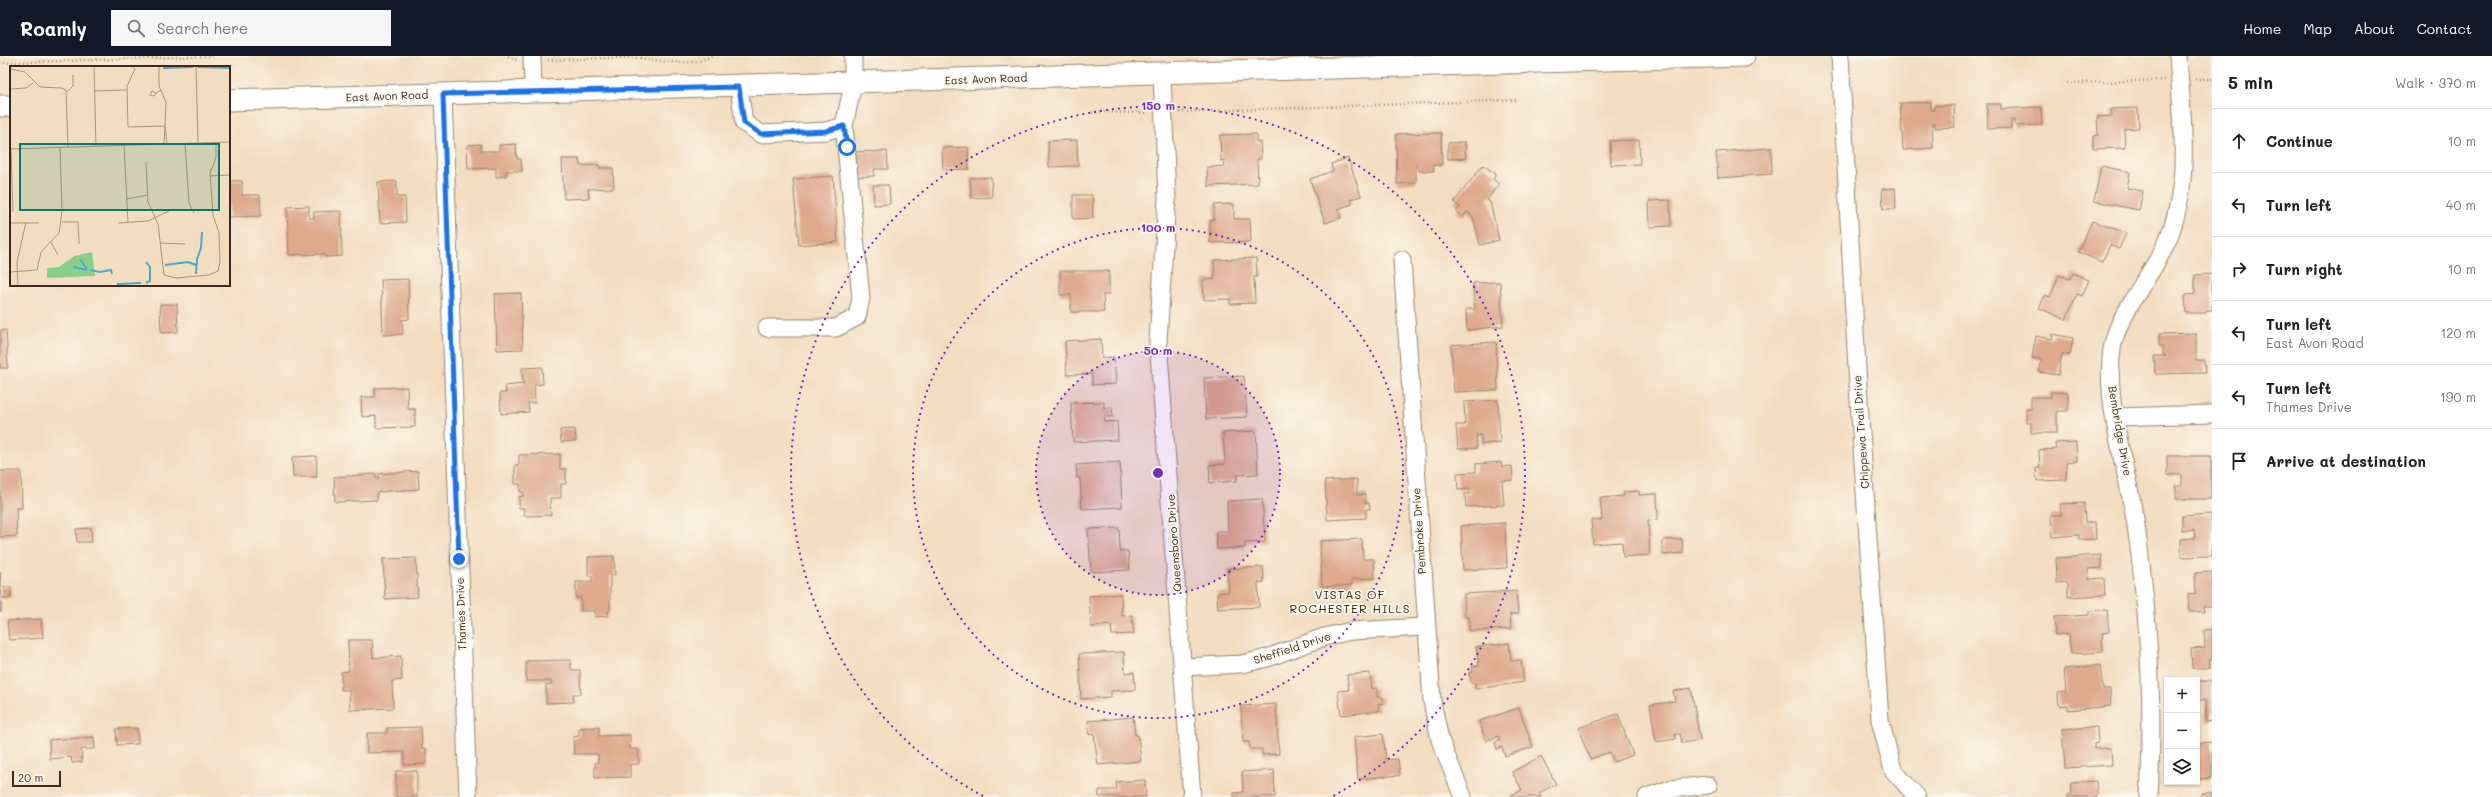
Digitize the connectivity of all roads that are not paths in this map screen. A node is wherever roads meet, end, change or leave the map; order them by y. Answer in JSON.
{"nodes":[{"id":1,"x":853,"y":56,"type":"edge"},
{"id":2,"x":1744,"y":56,"type":"edge"},
{"id":3,"x":1840,"y":56,"type":"edge"},
{"id":4,"x":2178,"y":56,"type":"edge"},
{"id":5,"x":532,"y":58,"type":"edge"},
{"id":6,"x":1602,"y":58,"type":"edge"},
{"id":7,"x":1634,"y":58,"type":"edge"},
{"id":8,"x":1162,"y":74,"type":"junction"},
{"id":9,"x":853,"y":84,"type":"junction"},
{"id":10,"x":739,"y":87,"type":"junction"},
{"id":11,"x":533,"y":92,"type":"junction"},
{"id":12,"x":443,"y":94,"type":"junction"},
{"id":13,"x":230,"y":100,"type":"edge"},
{"id":14,"x":844,"y":126,"type":"junction"},
{"id":15,"x":1402,"y":260,"type":"dead end"},
{"id":16,"x":767,"y":328,"type":"dead end"},
{"id":17,"x":2212,"y":414,"type":"edge"},
{"id":18,"x":2115,"y":416,"type":"junction"},
{"id":19,"x":1425,"y":627,"type":"junction"},
{"id":20,"x":1183,"y":667,"type":"junction"},
{"id":21,"x":1708,"y":785,"type":"dead end"},
{"id":22,"x":468,"y":797,"type":"edge"},
{"id":23,"x":1192,"y":797,"type":"edge"},
{"id":24,"x":1463,"y":797,"type":"edge"},
{"id":25,"x":1647,"y":797,"type":"edge"},
{"id":26,"x":1917,"y":797,"type":"edge"},
{"id":27,"x":2149,"y":797,"type":"edge"}],
"edges":[{"from":1,"to":9,"type":"street"},
{"from":2,"to":7,"type":"main road","name":"East Avon Road"},
{"from":3,"to":26,"type":"street","name":"Chippewa Trail Drive"},
{"from":4,"to":18,"type":"street","name":"Bembridge Drive"},
{"from":5,"to":11,"type":"street"},
{"from":6,"to":7,"type":"main road","name":"East Avon Road"},
{"from":6,"to":8,"type":"main road","name":"East Avon Road"},
{"from":8,"to":9,"type":"main road","name":"East Avon Road"},
{"from":8,"to":20,"type":"street","name":"Queensboro Drive"},
{"from":9,"to":10,"type":"main road","name":"East Avon Road"},
{"from":9,"to":14,"type":"street"},
{"from":10,"to":11,"type":"main road","name":"East Avon Road"},
{"from":10,"to":14,"type":"street"},
{"from":11,"to":12,"type":"main road","name":"East Avon Road"},
{"from":12,"to":13,"type":"main road","name":"East Avon Road"},
{"from":12,"to":22,"type":"street","name":"Thames Drive"},
{"from":14,"to":16,"type":"street"},
{"from":15,"to":19,"type":"street","name":"Pembroke Drive"},
{"from":17,"to":18,"type":"street"},
{"from":18,"to":27,"type":"street","name":"Bembridge Drive"},
{"from":19,"to":20,"type":"street","name":"Sheffield Drive"},
{"from":19,"to":24,"type":"street","name":"Pembroke Drive"},
{"from":20,"to":23,"type":"street","name":"Queensboro Drive"},
{"from":21,"to":25,"type":"street"}]}
